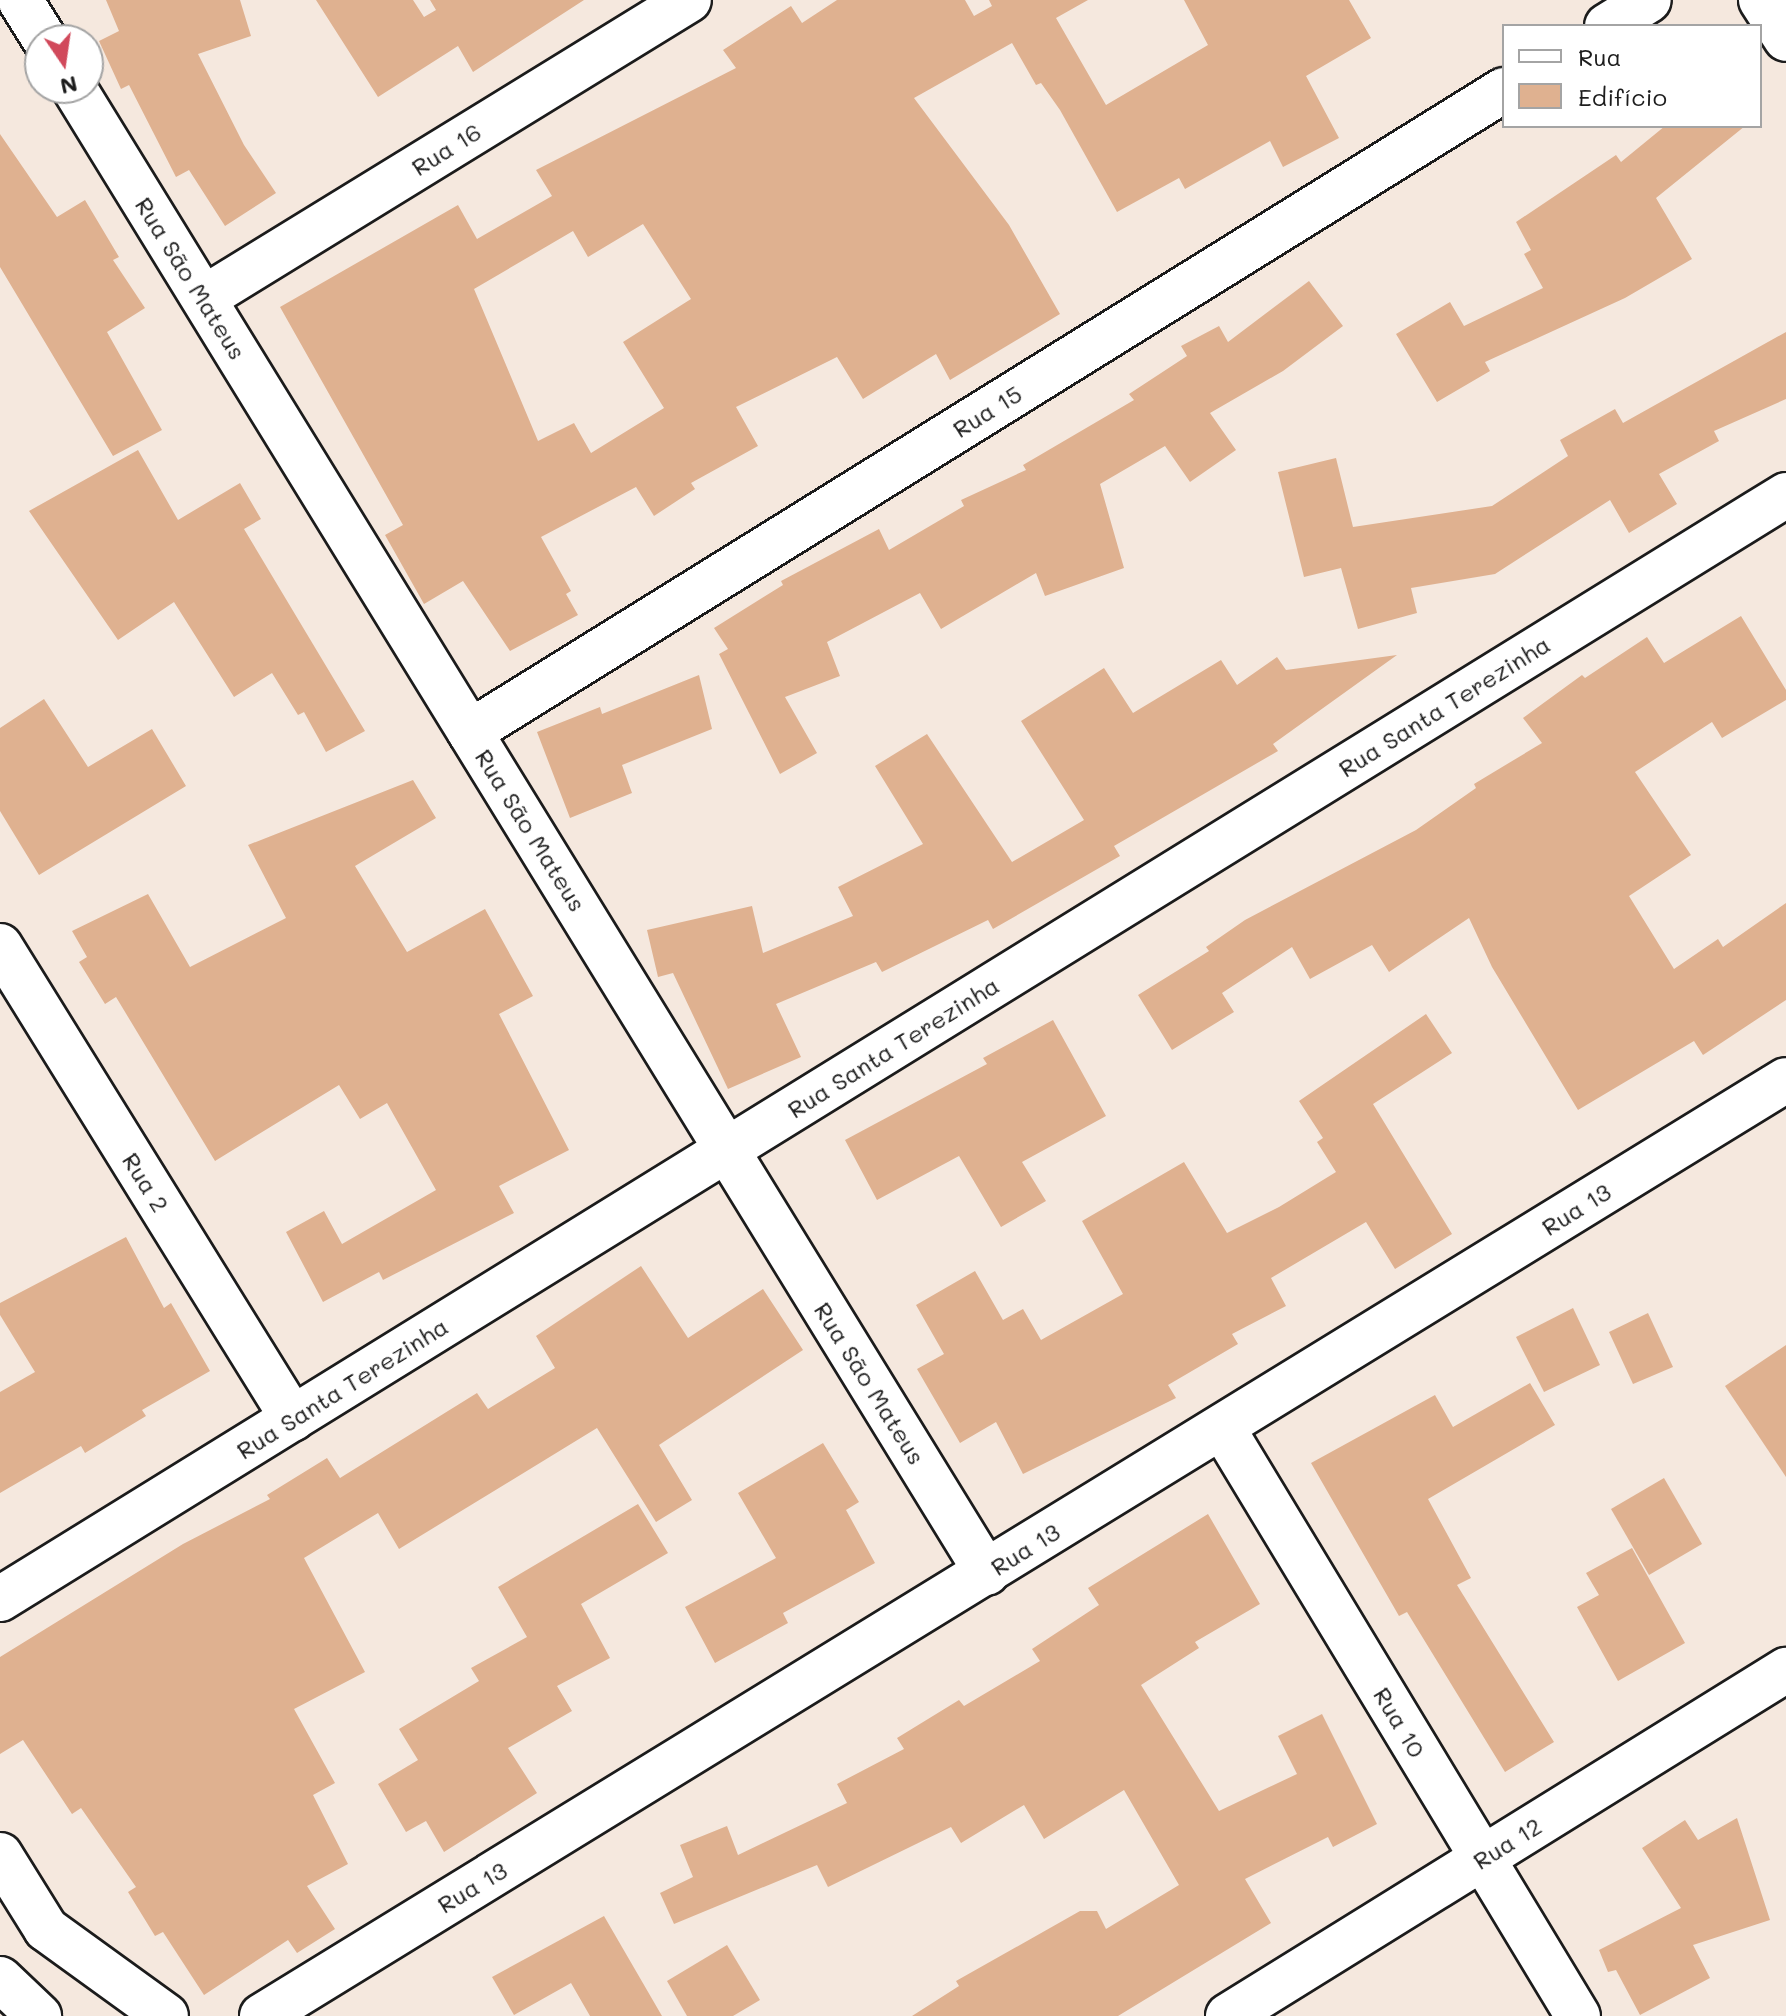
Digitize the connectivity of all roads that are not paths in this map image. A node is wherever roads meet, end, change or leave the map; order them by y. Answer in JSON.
{"nodes":[{"id":1,"x":20,"y":0,"type":"edge"},
{"id":2,"x":689,"y":0,"type":"edge"},
{"id":3,"x":1649,"y":0,"type":"edge"},
{"id":4,"x":1761,"y":0,"type":"edge"},
{"id":5,"x":35,"y":24,"type":"edge"},
{"id":6,"x":1610,"y":24,"type":"edge"},
{"id":7,"x":1786,"y":39,"type":"edge"},
{"id":8,"x":1502,"y":91,"type":"edge"},
{"id":9,"x":84,"y":104,"type":"edge"},
{"id":10,"x":204,"y":298,"type":"junction"},
{"id":11,"x":1786,"y":495,"type":"edge"},
{"id":12,"x":470,"y":732,"type":"junction"},
{"id":13,"x":0,"y":946,"type":"edge"},
{"id":14,"x":1786,"y":1080,"type":"edge"},
{"id":15,"x":727,"y":1150,"type":"junction"},
{"id":16,"x":293,"y":1419,"type":"junction"},
{"id":17,"x":1222,"y":1427,"type":"junction"},
{"id":18,"x":987,"y":1573,"type":"junction"},
{"id":19,"x":0,"y":1599,"type":"edge"},
{"id":20,"x":1786,"y":1670,"type":"edge"},
{"id":21,"x":0,"y":1855,"type":"edge"},
{"id":22,"x":1483,"y":1859,"type":"junction"},
{"id":23,"x":0,"y":1979,"type":"edge"},
{"id":24,"x":39,"y":2016,"type":"edge"},
{"id":25,"x":166,"y":2016,"type":"edge"},
{"id":26,"x":262,"y":2016,"type":"edge"},
{"id":27,"x":1228,"y":2016,"type":"edge"},
{"id":28,"x":1578,"y":2016,"type":"edge"}],
"edges":[{"from":1,"to":5,"type":"street"},
{"from":2,"to":10,"type":"street","name":"Rua 16"},
{"from":3,"to":6,"type":"street"},
{"from":4,"to":7,"type":"street"},
{"from":8,"to":12,"type":"street","name":"Rua 15"},
{"from":9,"to":10,"type":"street","name":"Rua São Mateus"},
{"from":10,"to":12,"type":"street","name":"Rua São Mateus"},
{"from":11,"to":15,"type":"street","name":"Rua Santa Terezinha"},
{"from":12,"to":15,"type":"street","name":"Rua São Mateus"},
{"from":13,"to":16,"type":"street","name":"Rua 2"},
{"from":14,"to":17,"type":"street","name":"Rua 13"},
{"from":15,"to":16,"type":"street","name":"Rua Santa Terezinha"},
{"from":15,"to":18,"type":"street","name":"Rua São Mateus"},
{"from":16,"to":19,"type":"street","name":"Rua Santa Terezinha"},
{"from":17,"to":18,"type":"street","name":"Rua 13"},
{"from":17,"to":22,"type":"street","name":"Rua 10"},
{"from":18,"to":26,"type":"street","name":"Rua 13"},
{"from":20,"to":22,"type":"street","name":"Rua 12"},
{"from":21,"to":25,"type":"street"},
{"from":22,"to":27,"type":"street","name":"Rua 12"},
{"from":22,"to":28,"type":"street","name":"Rua 10"},
{"from":23,"to":24,"type":"street"}]}
